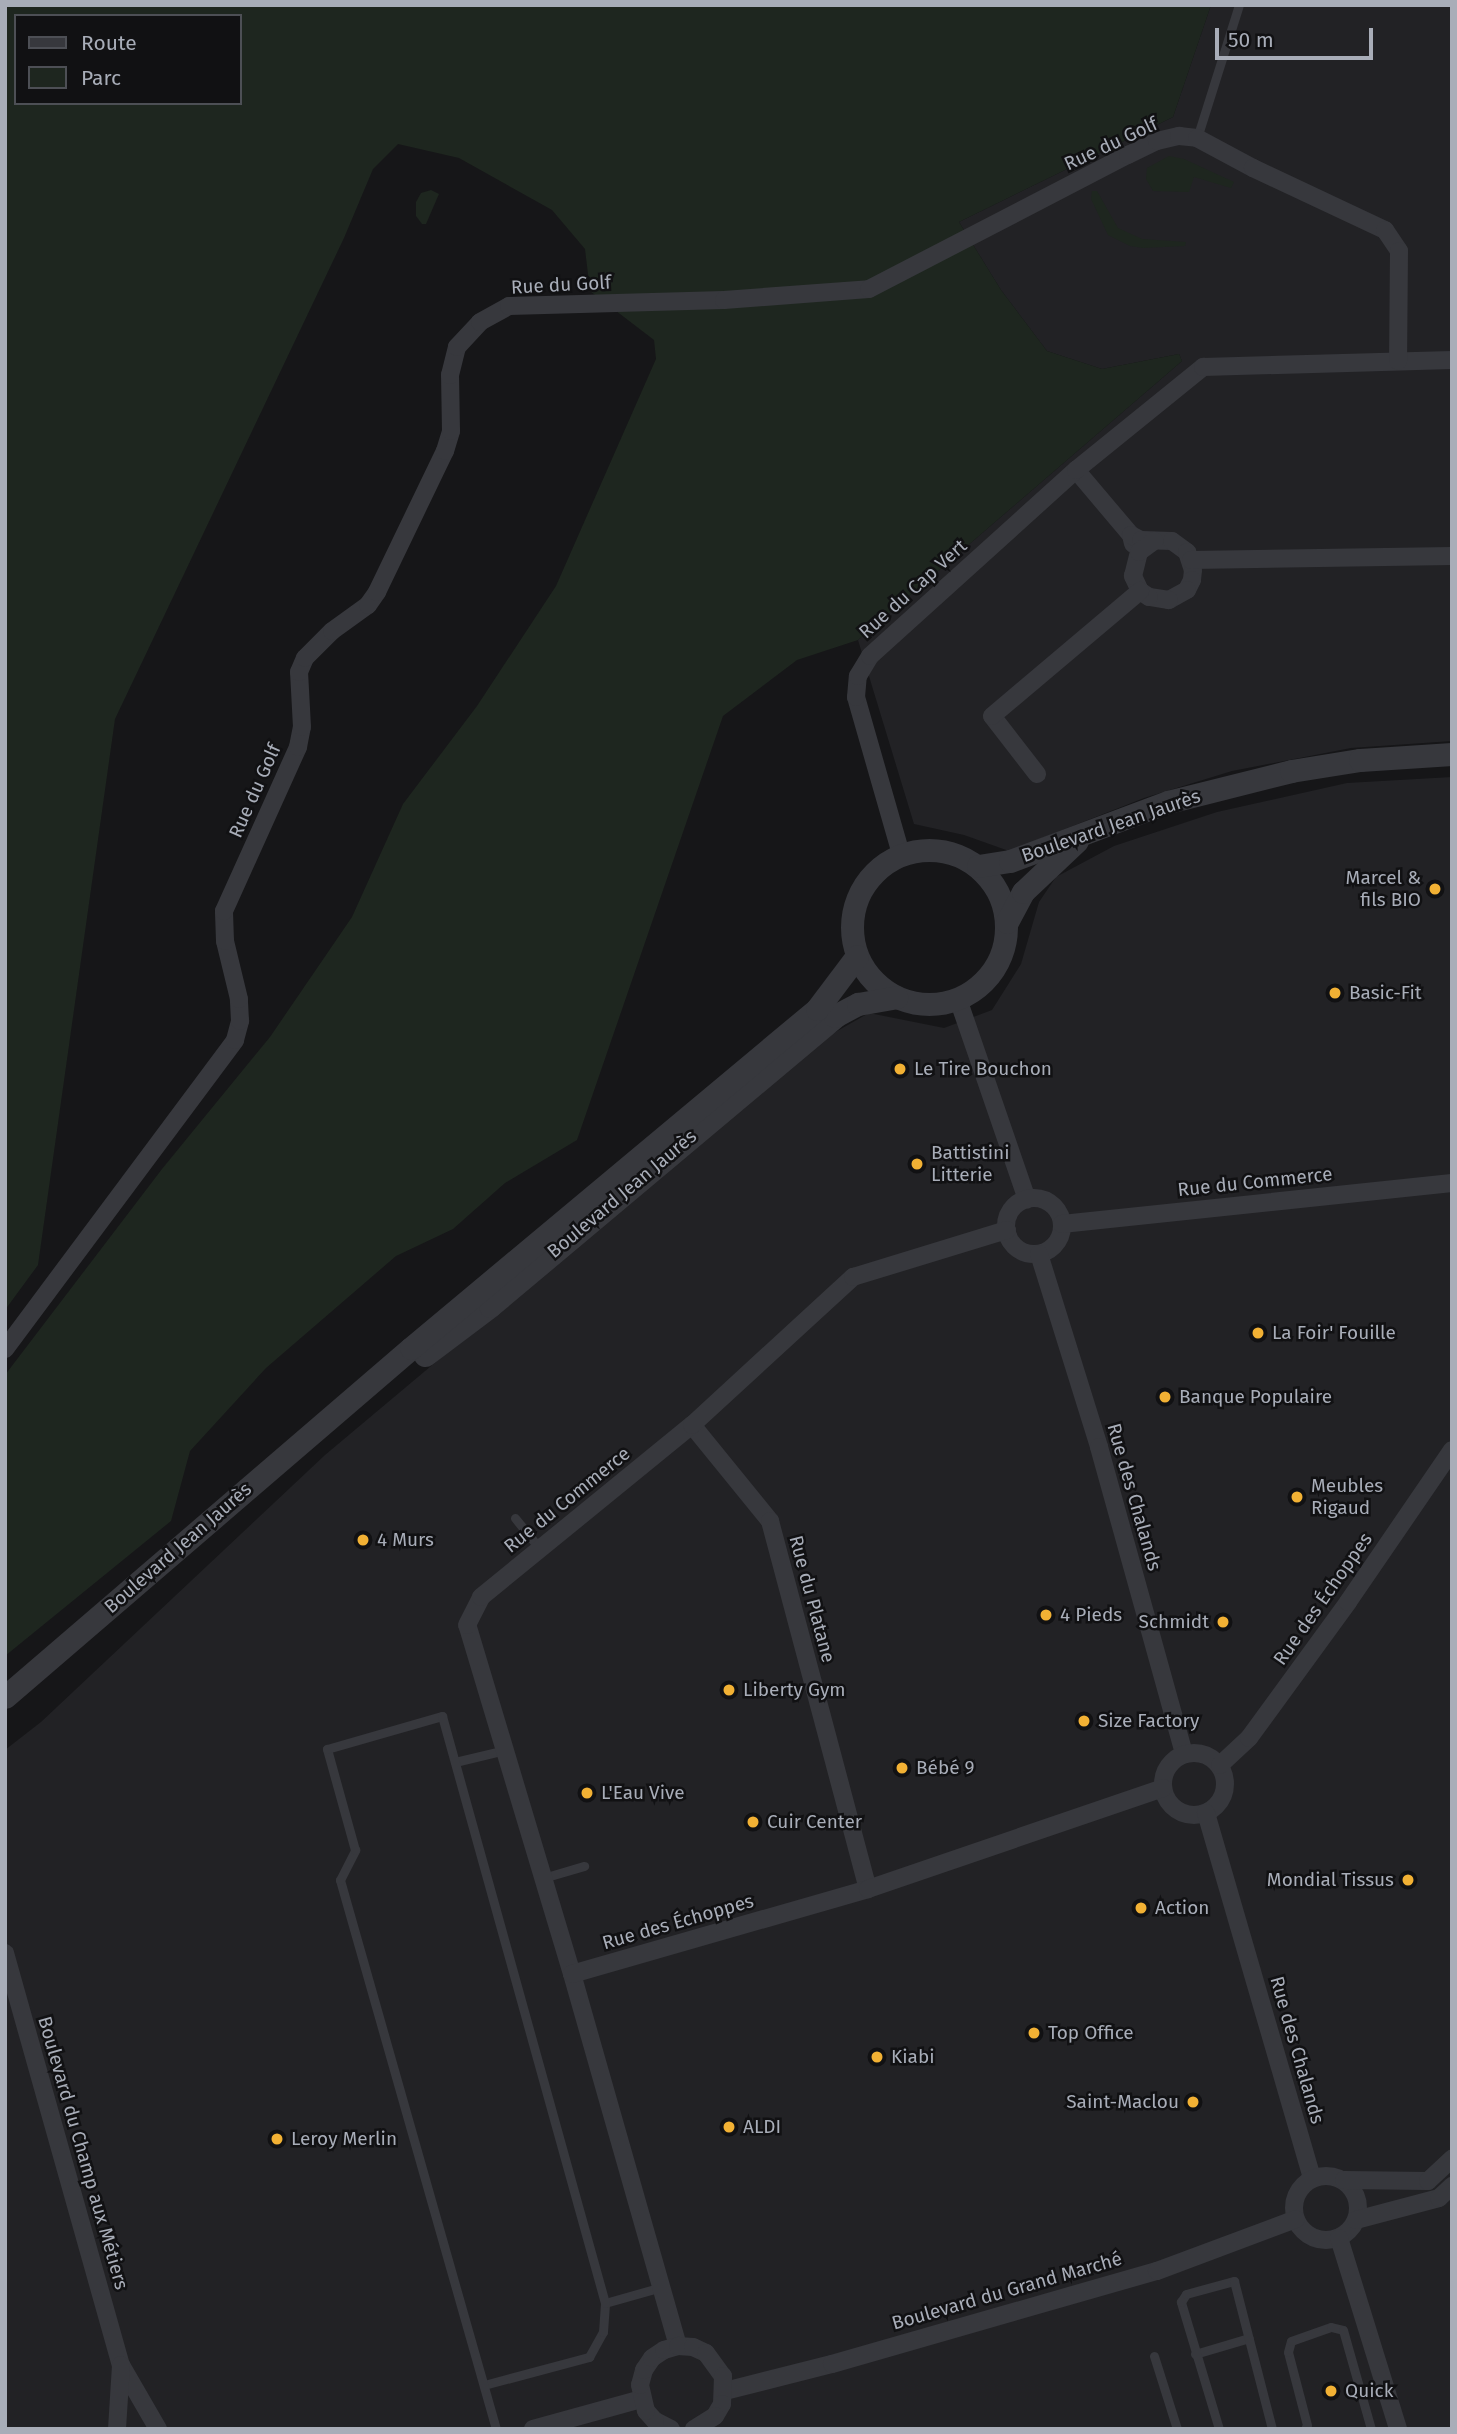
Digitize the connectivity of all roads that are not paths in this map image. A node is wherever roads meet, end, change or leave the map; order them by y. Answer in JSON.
{"nodes":[{"id":1,"x":1240,"y":5,"type":"edge"},
{"id":2,"x":1197,"y":138,"type":"junction"},
{"id":3,"x":1452,"y":360,"type":"edge"},
{"id":4,"x":1398,"y":361,"type":"junction"},
{"id":5,"x":1076,"y":470,"type":"junction"},
{"id":6,"x":1131,"y":535,"type":"junction"},
{"id":7,"x":1154,"y":541,"type":"junction"},
{"id":8,"x":1452,"y":556,"type":"edge"},
{"id":9,"x":1134,"y":560,"type":"junction"},
{"id":10,"x":1191,"y":560,"type":"junction"},
{"id":11,"x":1140,"y":591,"type":"junction"},
{"id":12,"x":1452,"y":754,"type":"edge"},
{"id":13,"x":1037,"y":774,"type":"dead end"},
{"id":14,"x":1085,"y":834,"type":"junction"},
{"id":15,"x":901,"y":854,"type":"junction"},
{"id":16,"x":978,"y":866,"type":"junction"},
{"id":17,"x":1007,"y":922,"type":"junction"},
{"id":18,"x":857,"y":956,"type":"junction"},
{"id":19,"x":896,"y":997,"type":"junction"},
{"id":20,"x":958,"y":999,"type":"junction"},
{"id":21,"x":1452,"y":1183,"type":"edge"},
{"id":22,"x":1027,"y":1199,"type":"junction"},
{"id":23,"x":1062,"y":1224,"type":"junction"},
{"id":24,"x":1007,"y":1230,"type":"junction"},
{"id":25,"x":1039,"y":1254,"type":"junction"},
{"id":26,"x":5,"y":1349,"type":"edge"},
{"id":27,"x":350,"y":1400,"type":"junction"},
{"id":28,"x":692,"y":1425,"type":"junction"},
{"id":29,"x":1452,"y":1450,"type":"edge"},
{"id":30,"x":515,"y":1518,"type":"dead end"},
{"id":31,"x":540,"y":1549,"type":"junction"},
{"id":32,"x":5,"y":1697,"type":"edge"},
{"id":33,"x":505,"y":1750,"type":"junction"},
{"id":34,"x":1184,"y":1754,"type":"junction"},
{"id":35,"x":455,"y":1762,"type":"junction"},
{"id":36,"x":1220,"y":1765,"type":"junction"},
{"id":37,"x":1163,"y":1788,"type":"junction"},
{"id":38,"x":1206,"y":1813,"type":"junction"},
{"id":39,"x":584,"y":1866,"type":"dead end"},
{"id":40,"x":543,"y":1878,"type":"junction"},
{"id":41,"x":868,"y":1889,"type":"junction"},
{"id":42,"x":5,"y":1953,"type":"edge"},
{"id":43,"x":572,"y":1974,"type":"junction"},
{"id":44,"x":1452,"y":2159,"type":"edge"},
{"id":45,"x":1312,"y":2179,"type":"junction"},
{"id":46,"x":1343,"y":2180,"type":"junction"},
{"id":47,"x":1452,"y":2186,"type":"edge"},
{"id":48,"x":1296,"y":2219,"type":"junction"},
{"id":49,"x":1356,"y":2220,"type":"junction"},
{"id":50,"x":1339,"y":2238,"type":"junction"},
{"id":51,"x":662,"y":2287,"type":"junction"},
{"id":52,"x":606,"y":2302,"type":"junction"},
{"id":53,"x":1249,"y":2338,"type":"junction"},
{"id":54,"x":678,"y":2346,"type":"junction"},
{"id":55,"x":1195,"y":2354,"type":"junction"},
{"id":56,"x":1154,"y":2357,"type":"dead end"},
{"id":57,"x":121,"y":2365,"type":"junction"},
{"id":58,"x":484,"y":2385,"type":"junction"},
{"id":59,"x":725,"y":2391,"type":"junction"},
{"id":60,"x":641,"y":2399,"type":"junction"},
{"id":61,"x":117,"y":2429,"type":"edge"},
{"id":62,"x":158,"y":2429,"type":"edge"},
{"id":63,"x":496,"y":2429,"type":"edge"},
{"id":64,"x":533,"y":2429,"type":"edge"},
{"id":65,"x":671,"y":2429,"type":"edge"},
{"id":66,"x":694,"y":2429,"type":"edge"},
{"id":67,"x":1177,"y":2429,"type":"edge"},
{"id":68,"x":1219,"y":2429,"type":"edge"},
{"id":69,"x":1272,"y":2429,"type":"edge"},
{"id":70,"x":1305,"y":2429,"type":"edge"},
{"id":71,"x":1371,"y":2429,"type":"edge"},
{"id":72,"x":1398,"y":2429,"type":"edge"}],
"edges":[{"from":1,"to":2,"type":"lane"},
{"from":2,"to":4,"type":"street"},
{"from":2,"to":26,"type":"street","name":"Rue du Golf"},
{"from":3,"to":4,"type":"street","name":"Rue du Cap Vert"},
{"from":4,"to":5,"type":"street","name":"Rue du Cap Vert"},
{"from":5,"to":6,"type":"street"},
{"from":5,"to":15,"type":"street","name":"Rue du Cap Vert"},
{"from":6,"to":7,"type":"street"},
{"from":6,"to":9,"type":"street"},
{"from":7,"to":9,"type":"street"},
{"from":7,"to":10,"type":"street"},
{"from":8,"to":10,"type":"street"},
{"from":9,"to":11,"type":"street"},
{"from":10,"to":11,"type":"street"},
{"from":11,"to":13,"type":"street"},
{"from":12,"to":14,"type":"street","name":"Boulevard Jean Jaurès"},
{"from":14,"to":16,"type":"street","name":"Boulevard Jean Jaurès"},
{"from":14,"to":17,"type":"street"},
{"from":15,"to":16,"type":"street"},
{"from":15,"to":18,"type":"street"},
{"from":16,"to":17,"type":"street"},
{"from":17,"to":20,"type":"street"},
{"from":18,"to":19,"type":"street"},
{"from":18,"to":27,"type":"street","name":"Boulevard Jean Jaurès"},
{"from":19,"to":20,"type":"street"},
{"from":19,"to":27,"type":"street","name":"Boulevard Jean Jaurès"},
{"from":20,"to":22,"type":"street"},
{"from":21,"to":23,"type":"street","name":"Rue du Commerce"},
{"from":22,"to":23,"type":"street"},
{"from":22,"to":24,"type":"street"},
{"from":23,"to":25,"type":"street"},
{"from":24,"to":25,"type":"street"},
{"from":24,"to":28,"type":"street","name":"Rue du Commerce"},
{"from":25,"to":34,"type":"street","name":"Rue des Chalands"},
{"from":27,"to":32,"type":"street","name":"Boulevard Jean Jaurès"},
{"from":28,"to":31,"type":"street","name":"Rue du Commerce"},
{"from":28,"to":41,"type":"street","name":"Rue du Platane"},
{"from":29,"to":36,"type":"street","name":"Rue des Échoppes"},
{"from":30,"to":31,"type":"lane"},
{"from":31,"to":33,"type":"street","name":"Rue du Commerce"},
{"from":33,"to":35,"type":"lane"},
{"from":33,"to":40,"type":"street","name":"Rue du Commerce"},
{"from":34,"to":36,"type":"street"},
{"from":34,"to":37,"type":"street"},
{"from":35,"to":52,"type":"lane"},
{"from":35,"to":58,"type":"lane"},
{"from":36,"to":38,"type":"street"},
{"from":37,"to":38,"type":"street"},
{"from":37,"to":41,"type":"street","name":"Rue des Échoppes"},
{"from":38,"to":45,"type":"street","name":"Rue des Chalands"},
{"from":39,"to":40,"type":"lane"},
{"from":40,"to":43,"type":"street","name":"Rue du Commerce"},
{"from":41,"to":43,"type":"street","name":"Rue des Échoppes"},
{"from":42,"to":57,"type":"street","name":"Boulevard du Champ aux Métiers"},
{"from":43,"to":51,"type":"street"},
{"from":44,"to":46,"type":"street"},
{"from":45,"to":46,"type":"street"},
{"from":45,"to":48,"type":"street"},
{"from":46,"to":49,"type":"street"},
{"from":47,"to":49,"type":"street"},
{"from":48,"to":50,"type":"street"},
{"from":48,"to":59,"type":"street","name":"Boulevard du Grand Marché"},
{"from":49,"to":50,"type":"street"},
{"from":50,"to":72,"type":"street"},
{"from":51,"to":52,"type":"lane"},
{"from":51,"to":54,"type":"street"},
{"from":52,"to":58,"type":"lane"},
{"from":53,"to":55,"type":"lane"},
{"from":53,"to":55,"type":"lane"},
{"from":53,"to":69,"type":"lane"},
{"from":54,"to":59,"type":"street"},
{"from":54,"to":60,"type":"street"},
{"from":55,"to":68,"type":"lane"},
{"from":56,"to":67,"type":"lane"},
{"from":57,"to":61,"type":"street","name":"Boulevard du Champ aux Métiers"},
{"from":57,"to":62,"type":"street","name":"Boulevard du Champ aux Métiers"},
{"from":58,"to":63,"type":"lane"},
{"from":59,"to":66,"type":"street"},
{"from":60,"to":64,"type":"street"},
{"from":60,"to":65,"type":"street"},
{"from":70,"to":71,"type":"lane"}]}
